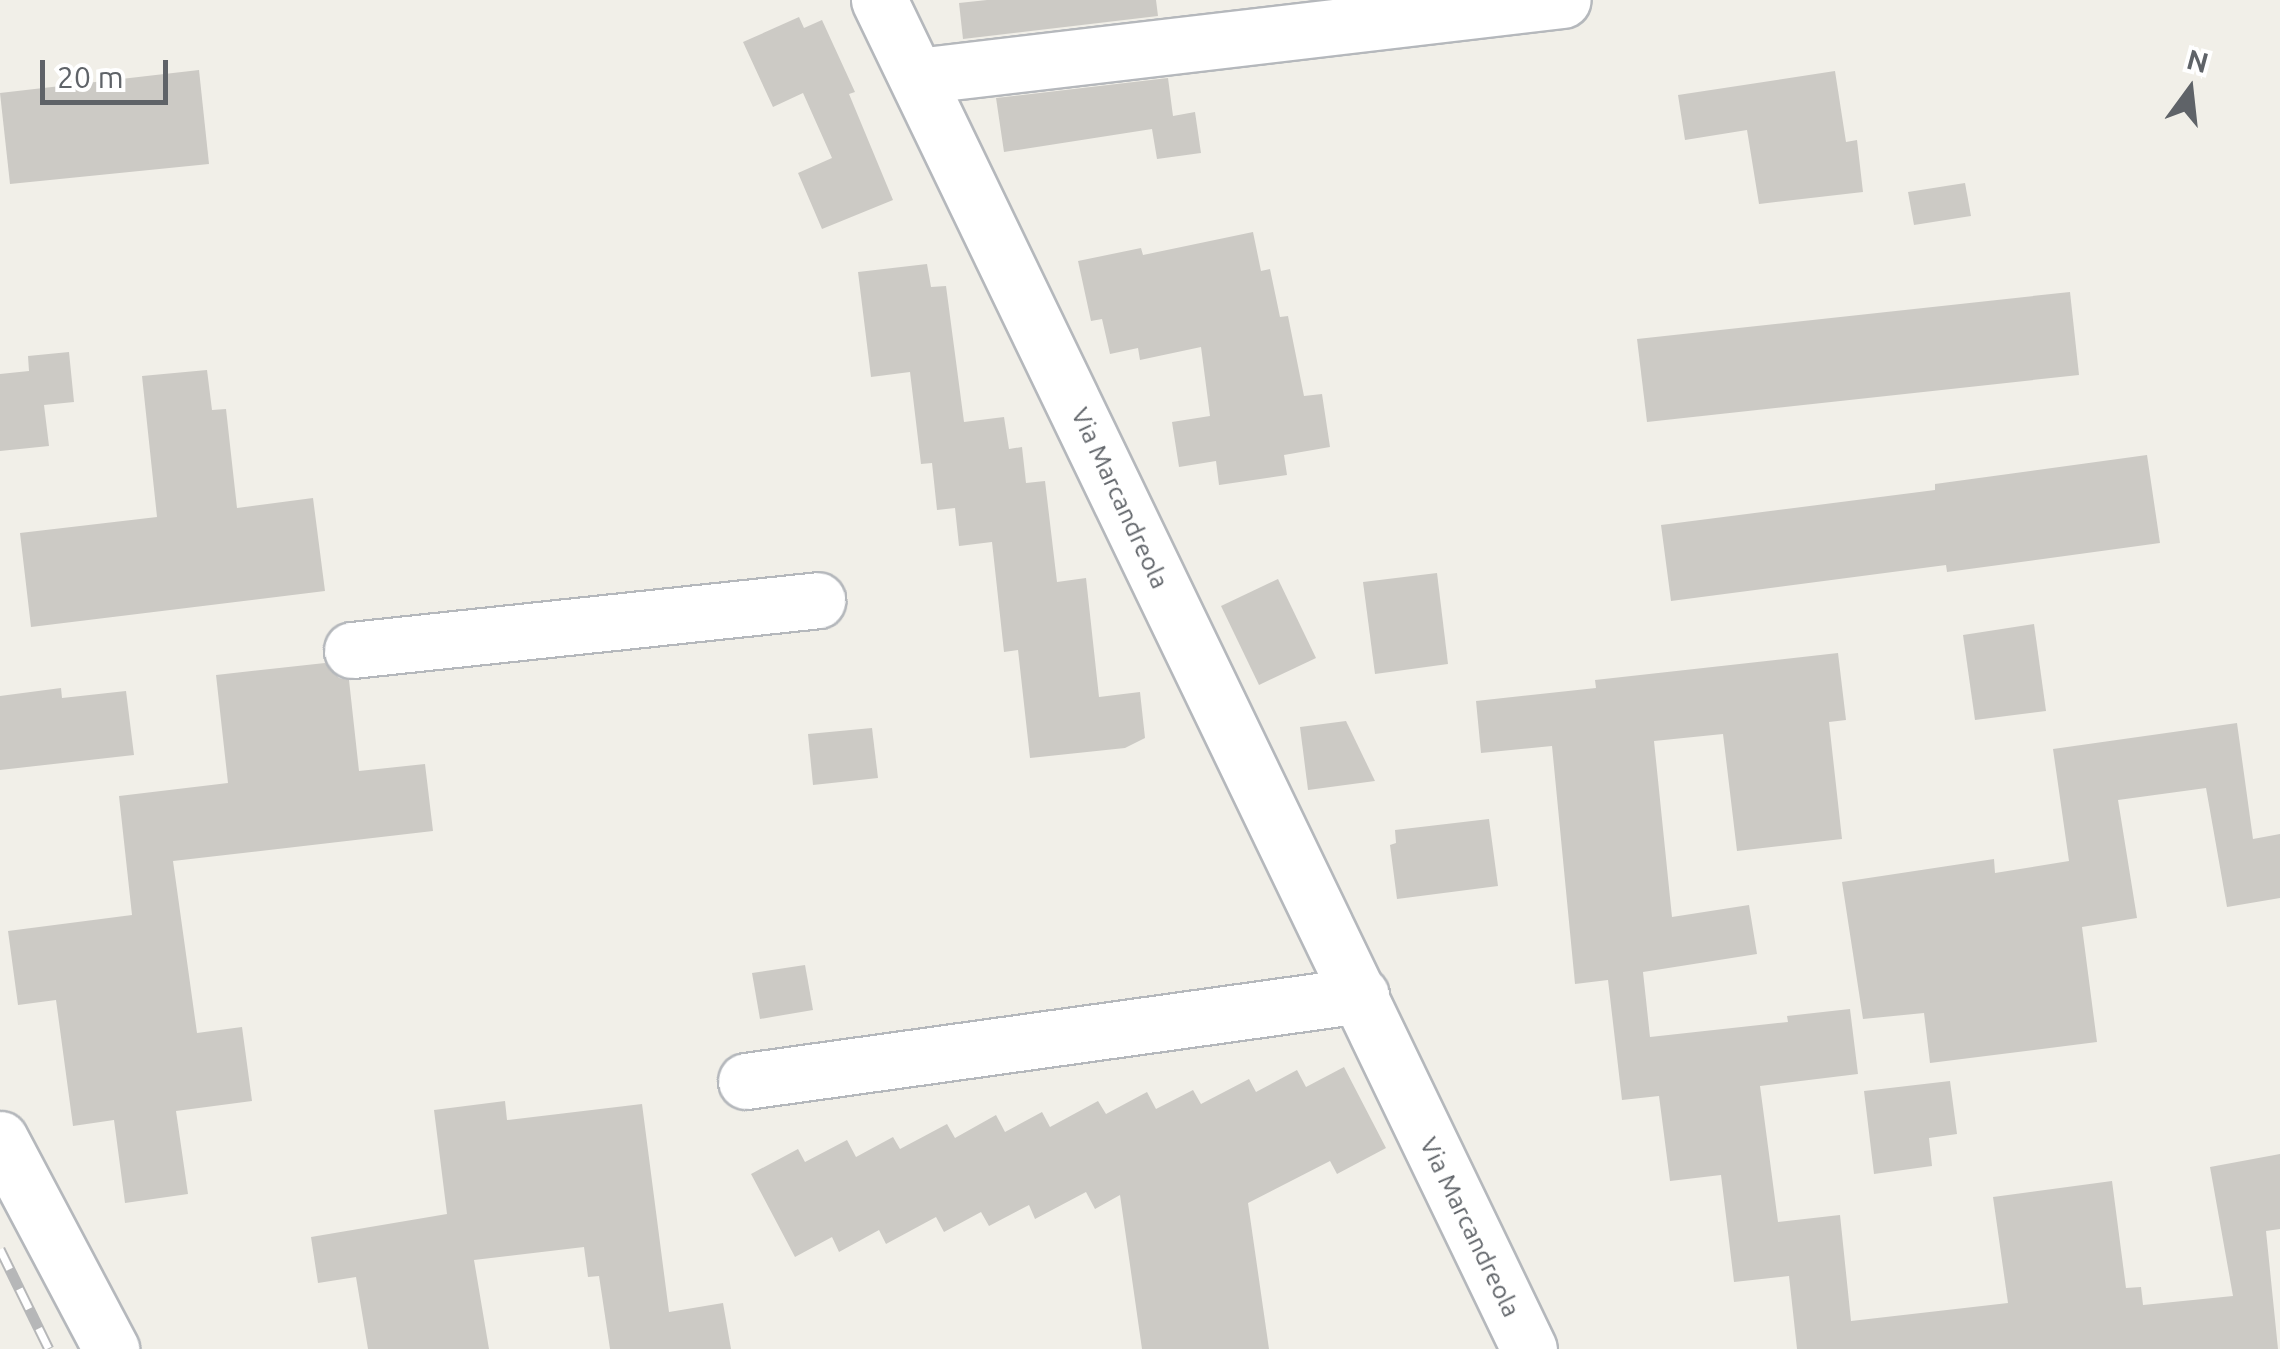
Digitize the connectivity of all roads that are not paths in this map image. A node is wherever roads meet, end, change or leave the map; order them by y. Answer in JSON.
{"nodes":[{"id":1,"x":879,"y":0,"type":"edge"},
{"id":2,"x":1562,"y":0,"type":"edge"},
{"id":3,"x":917,"y":76,"type":"junction"},
{"id":4,"x":817,"y":600,"type":"dead end"},
{"id":5,"x":352,"y":650,"type":"dead end"},
{"id":6,"x":1360,"y":995,"type":"junction"},
{"id":7,"x":746,"y":1081,"type":"dead end"},
{"id":8,"x":0,"y":1139,"type":"edge"},
{"id":9,"x":111,"y":1349,"type":"edge"},
{"id":10,"x":1529,"y":1349,"type":"edge"}],
"edges":[{"from":1,"to":3,"type":"street","name":"Via Marcandreola"},
{"from":2,"to":3,"type":"street"},
{"from":3,"to":6,"type":"street","name":"Via Marcandreola"},
{"from":4,"to":5,"type":"street"},
{"from":6,"to":7,"type":"street"},
{"from":6,"to":10,"type":"street","name":"Via Marcandreola"},
{"from":8,"to":9,"type":"street"}]}
